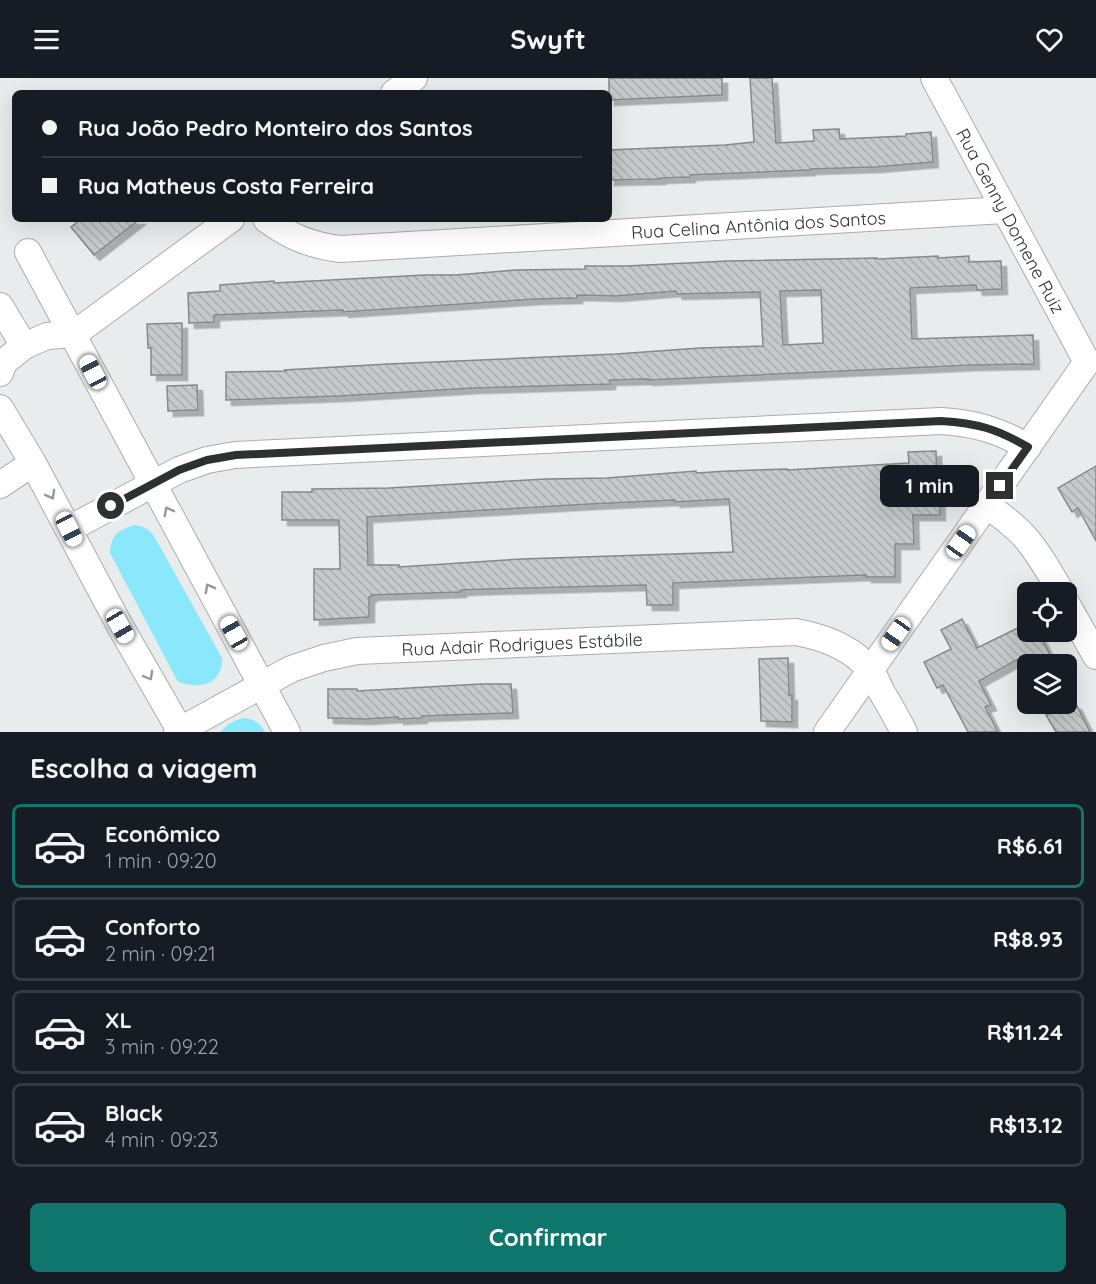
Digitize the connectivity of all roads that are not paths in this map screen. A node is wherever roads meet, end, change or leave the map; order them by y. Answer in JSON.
{"nodes":[{"id":1,"x":414,"y":78,"type":"edge"},
{"id":2,"x":934,"y":78,"type":"edge"},
{"id":3,"x":398,"y":90,"type":"edge"},
{"id":4,"x":1005,"y":210,"type":"junction"},
{"id":5,"x":227,"y":222,"type":"edge"},
{"id":6,"x":270,"y":222,"type":"edge"},
{"id":7,"x":28,"y":252,"type":"dead end"},
{"id":8,"x":0,"y":306,"type":"edge"},
{"id":9,"x":74,"y":334,"type":"junction"},
{"id":10,"x":24,"y":346,"type":"junction"},
{"id":11,"x":1092,"y":361,"type":"edge"},
{"id":12,"x":0,"y":373,"type":"edge"},
{"id":13,"x":0,"y":408,"type":"edge"},
{"id":14,"x":1028,"y":447,"type":"junction"},
{"id":15,"x":33,"y":463,"type":"junction"},
{"id":16,"x":153,"y":483,"type":"junction"},
{"id":17,"x":0,"y":485,"type":"edge"},
{"id":18,"x":987,"y":505,"type":"junction"},
{"id":19,"x":69,"y":529,"type":"junction"},
{"id":20,"x":1054,"y":582,"type":"edge"},
{"id":21,"x":1077,"y":622,"type":"edge"},
{"id":22,"x":1096,"y":656,"type":"edge"},
{"id":23,"x":870,"y":670,"type":"junction"},
{"id":24,"x":261,"y":686,"type":"junction"},
{"id":25,"x":180,"y":731,"type":"edge"},
{"id":26,"x":286,"y":732,"type":"edge"},
{"id":27,"x":827,"y":732,"type":"edge"},
{"id":28,"x":904,"y":732,"type":"edge"}],
"edges":[{"from":1,"to":3,"type":"street"},
{"from":2,"to":4,"type":"street","name":"Rua Genny Domene Ruiz"},
{"from":4,"to":6,"type":"street","name":"Rua Celina Antônia dos Santos"},
{"from":4,"to":11,"type":"street","name":"Rua Genny Domene Ruiz"},
{"from":5,"to":9,"type":"street"},
{"from":7,"to":9,"type":"street"},
{"from":8,"to":10,"type":"street"},
{"from":9,"to":10,"type":"street"},
{"from":9,"to":16,"type":"street"},
{"from":10,"to":12,"type":"street"},
{"from":11,"to":14,"type":"street"},
{"from":13,"to":15,"type":"street"},
{"from":14,"to":16,"type":"street"},
{"from":14,"to":18,"type":"street"},
{"from":15,"to":17,"type":"street"},
{"from":15,"to":19,"type":"street","one_way":true},
{"from":16,"to":19,"type":"street"},
{"from":24,"to":16,"type":"street","one_way":true},
{"from":18,"to":20,"type":"street"},
{"from":18,"to":23,"type":"street"},
{"from":19,"to":25,"type":"street","one_way":true},
{"from":21,"to":22,"type":"street"},
{"from":23,"to":24,"type":"street","name":"Rua Adair Rodrigues Estábile"},
{"from":23,"to":27,"type":"street"},
{"from":23,"to":28,"type":"street"},
{"from":24,"to":25,"type":"street","name":"Rua Adair Rodrigues Estábile"},
{"from":24,"to":26,"type":"street"}]}
